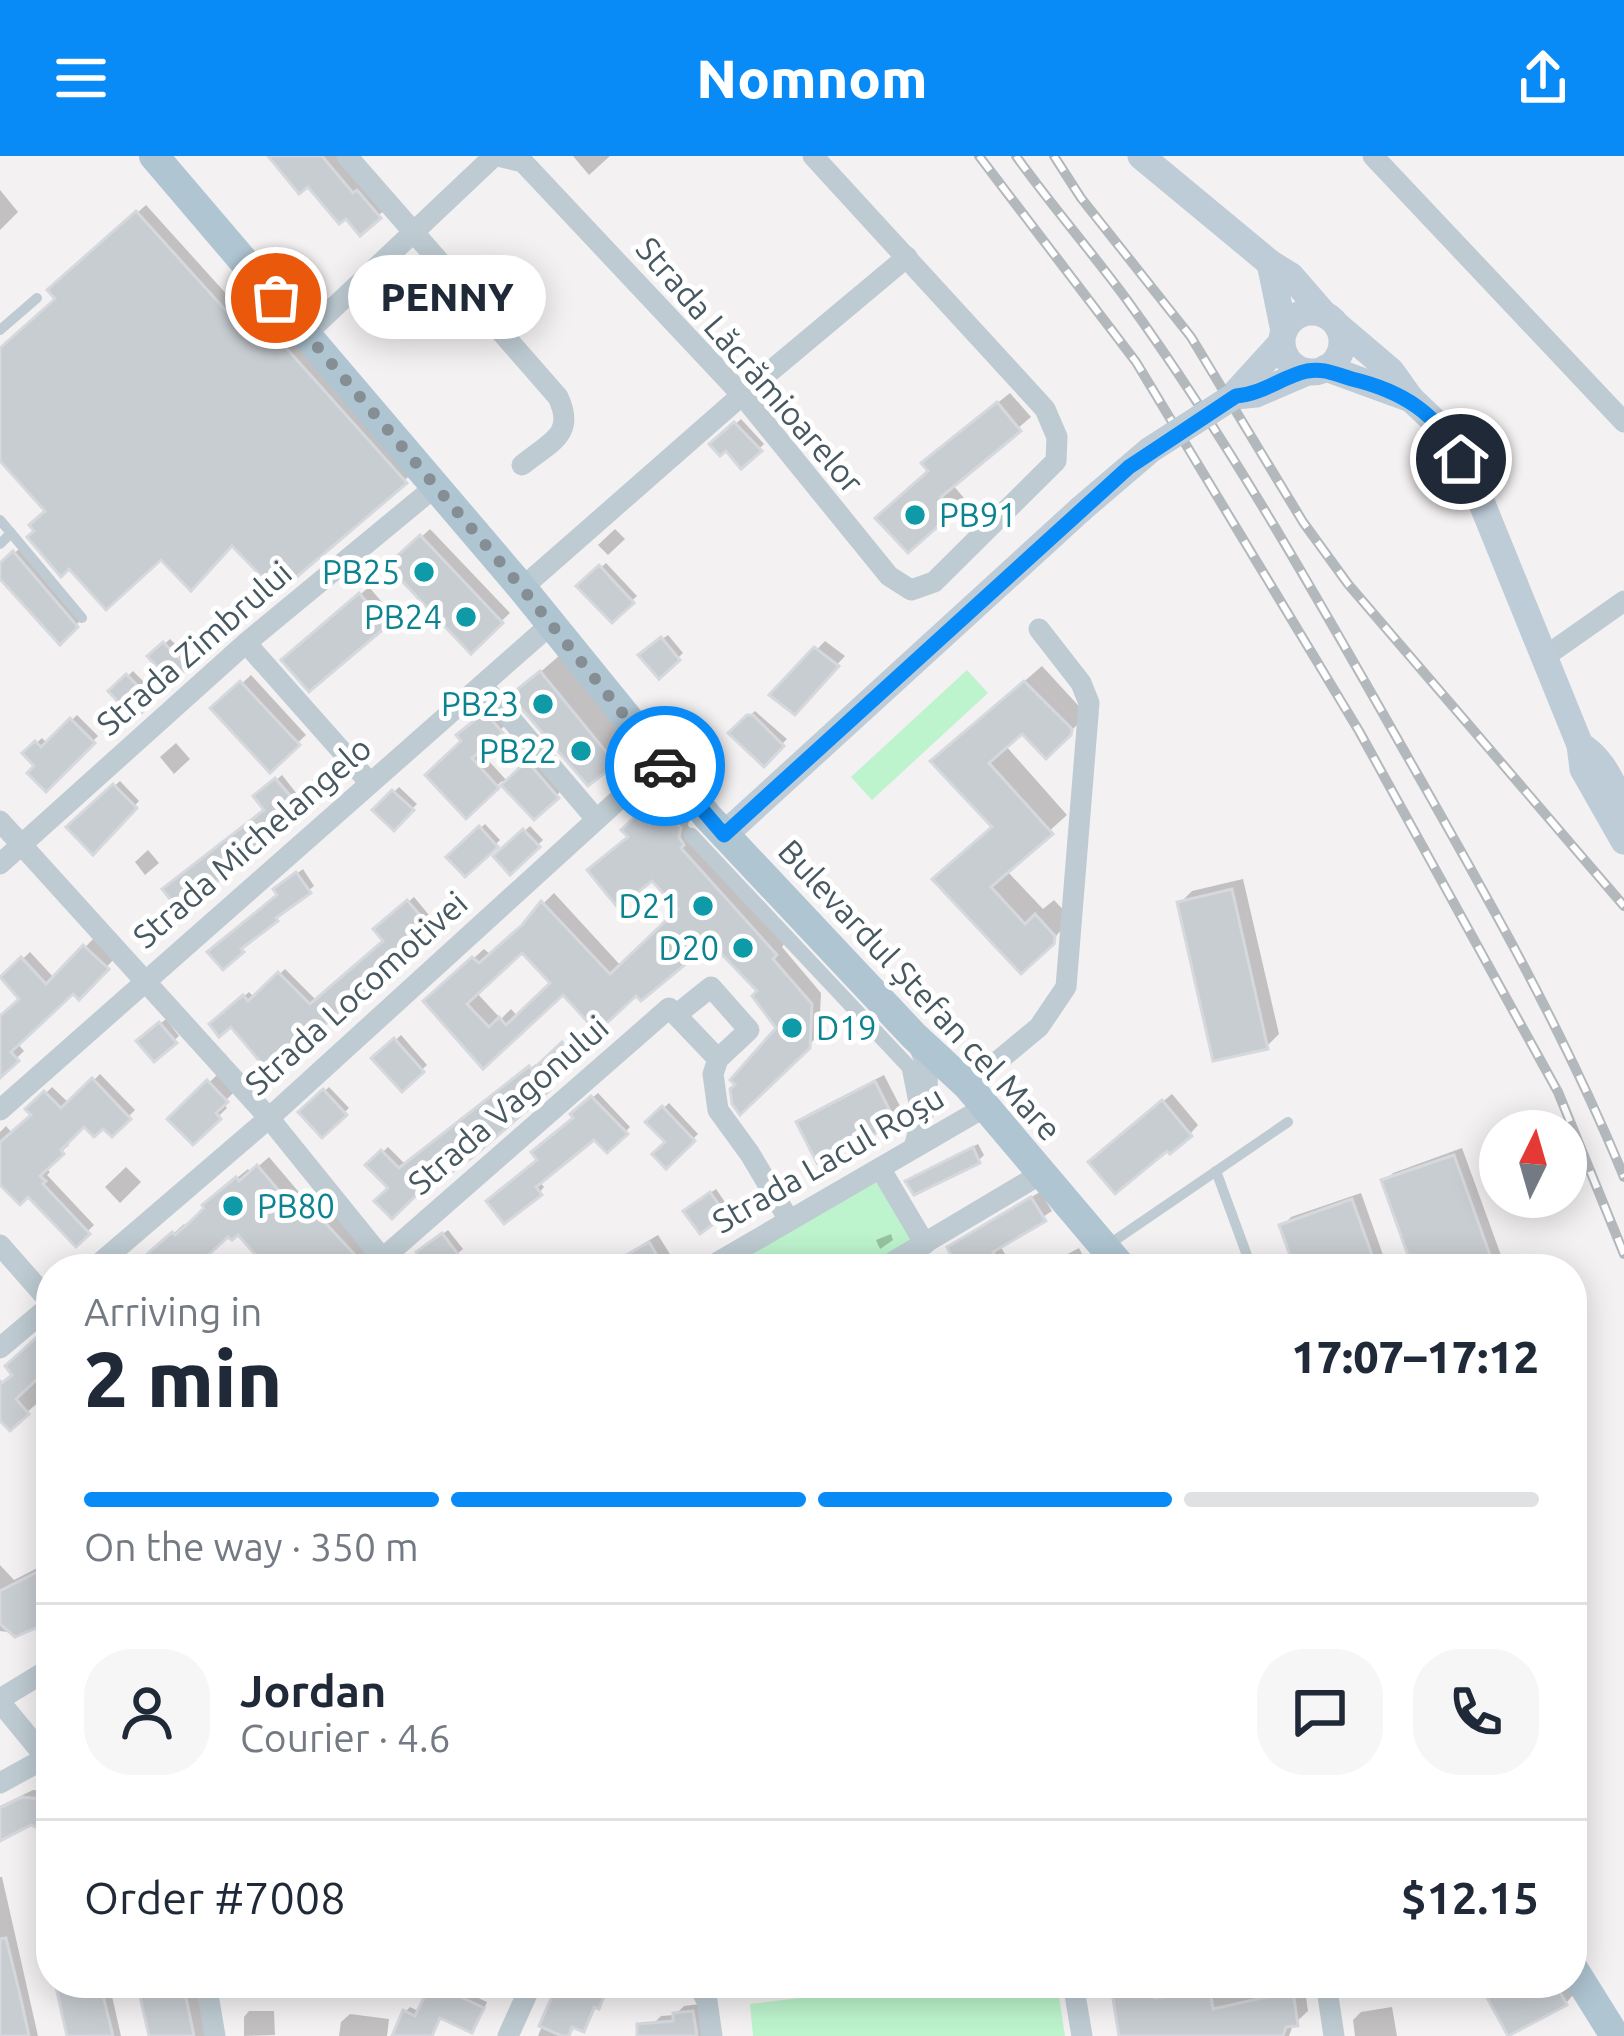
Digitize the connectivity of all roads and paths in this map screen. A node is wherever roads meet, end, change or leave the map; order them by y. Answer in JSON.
{"nodes":[{"id":1,"x":154,"y":156,"type":"edge"},
{"id":2,"x":347,"y":156,"type":"edge"},
{"id":3,"x":496,"y":156,"type":"edge"},
{"id":4,"x":813,"y":156,"type":"edge"},
{"id":5,"x":1141,"y":156,"type":"edge"},
{"id":6,"x":1372,"y":156,"type":"edge"},
{"id":7,"x":415,"y":232,"type":"junction"},
{"id":8,"x":907,"y":257,"type":"junction"},
{"id":9,"x":1270,"y":263,"type":"junction"},
{"id":10,"x":37,"y":298,"type":"dead end"},
{"id":11,"x":1331,"y":320,"type":"junction"},
{"id":12,"x":0,"y":330,"type":"edge"},
{"id":13,"x":307,"y":333,"type":"junction"},
{"id":14,"x":1282,"y":337,"type":"junction"},
{"id":15,"x":1317,"y":370,"type":"junction"},
{"id":16,"x":742,"y":394,"type":"junction"},
{"id":17,"x":1234,"y":397,"type":"junction"},
{"id":18,"x":1411,"y":399,"type":"junction"},
{"id":19,"x":1624,"y":422,"type":"edge"},
{"id":20,"x":522,"y":465,"type":"dead end"},
{"id":21,"x":436,"y":486,"type":"junction"},
{"id":22,"x":0,"y":520,"type":"edge"},
{"id":23,"x":11,"y":533,"type":"junction"},
{"id":24,"x":0,"y":544,"type":"edge"},
{"id":25,"x":522,"y":588,"type":"junction"},
{"id":26,"x":1624,"y":602,"type":"edge"},
{"id":27,"x":82,"y":618,"type":"dead end"},
{"id":28,"x":550,"y":625,"type":"junction"},
{"id":29,"x":1040,"y":629,"type":"dead end"},
{"id":30,"x":246,"y":643,"type":"junction"},
{"id":31,"x":1543,"y":658,"type":"junction"},
{"id":32,"x":482,"y":685,"type":"junction"},
{"id":33,"x":1580,"y":745,"type":"junction"},
{"id":34,"x":661,"y":760,"type":"junction"},
{"id":35,"x":370,"y":783,"type":"junction"},
{"id":36,"x":596,"y":819,"type":"junction"},
{"id":37,"x":0,"y":821,"type":"edge"},
{"id":38,"x":1620,"y":821,"type":"edge"},
{"id":39,"x":691,"y":835,"type":"dead end"},
{"id":40,"x":724,"y":835,"type":"junction"},
{"id":41,"x":21,"y":844,"type":"junction"},
{"id":42,"x":0,"y":864,"type":"edge"},
{"id":43,"x":142,"y":981,"type":"junction"},
{"id":44,"x":676,"y":1015,"type":"junction"},
{"id":45,"x":914,"y":1036,"type":"junction"},
{"id":46,"x":718,"y":1059,"type":"junction"},
{"id":47,"x":976,"y":1096,"type":"junction"},
{"id":48,"x":0,"y":1110,"type":"edge"},
{"id":49,"x":268,"y":1118,"type":"junction"},
{"id":50,"x":1288,"y":1122,"type":"dead end"},
{"id":51,"x":915,"y":1133,"type":"junction"},
{"id":52,"x":880,"y":1168,"type":"junction"},
{"id":53,"x":1044,"y":1172,"type":"junction"},
{"id":54,"x":1216,"y":1172,"type":"junction"},
{"id":55,"x":788,"y":1220,"type":"junction"},
{"id":56,"x":925,"y":1244,"type":"junction"},
{"id":57,"x":0,"y":1245,"type":"edge"},
{"id":58,"x":109,"y":1254,"type":"edge"},
{"id":59,"x":379,"y":1254,"type":"edge"},
{"id":60,"x":398,"y":1254,"type":"edge"},
{"id":61,"x":731,"y":1254,"type":"edge"},
{"id":62,"x":907,"y":1254,"type":"edge"},
{"id":63,"x":1111,"y":1254,"type":"edge"},
{"id":64,"x":1119,"y":1254,"type":"edge"},
{"id":65,"x":1246,"y":1254,"type":"edge"},
{"id":66,"x":36,"y":1287,"type":"edge"},
{"id":67,"x":36,"y":1317,"type":"edge"},
{"id":68,"x":0,"y":1348,"type":"edge"},
{"id":69,"x":36,"y":1677,"type":"edge"},
{"id":70,"x":0,"y":1700,"type":"edge"},
{"id":71,"x":36,"y":1743,"type":"edge"},
{"id":72,"x":36,"y":1766,"type":"edge"},
{"id":73,"x":0,"y":1784,"type":"edge"},
{"id":74,"x":1587,"y":1991,"type":"edge"},
{"id":75,"x":209,"y":1998,"type":"edge"},
{"id":76,"x":525,"y":1998,"type":"edge"},
{"id":77,"x":705,"y":1998,"type":"edge"},
{"id":78,"x":1076,"y":1998,"type":"edge"},
{"id":79,"x":1328,"y":1998,"type":"edge"},
{"id":80,"x":215,"y":2036,"type":"edge"},
{"id":81,"x":508,"y":2036,"type":"edge"},
{"id":82,"x":712,"y":2036,"type":"edge"},
{"id":83,"x":1082,"y":2036,"type":"edge"},
{"id":84,"x":1334,"y":2036,"type":"edge"},
{"id":85,"x":1615,"y":2036,"type":"edge"}],
"edges":[{"from":1,"to":13,"type":"main road","name":"Bulevardul Ștefan cel Mare"},
{"from":2,"to":7,"type":"street"},
{"from":3,"to":7,"type":"street"},
{"from":3,"to":16,"type":"street","name":"Strada Lăcrămioarelor"},
{"from":4,"to":8,"type":"street"},
{"from":5,"to":9,"type":"main road"},
{"from":6,"to":19,"type":"street"},
{"from":7,"to":13,"type":"street"},
{"from":7,"to":20,"type":"street"},
{"from":8,"to":16,"type":"street"},
{"from":8,"to":16,"type":"street","name":"Strada Lăcrămioarelor"},
{"from":9,"to":11,"type":"main road"},
{"from":9,"to":14,"type":"main road"},
{"from":10,"to":12,"type":"lane"},
{"from":11,"to":14,"type":"main road"},
{"from":11,"to":15,"type":"main road"},
{"from":11,"to":18,"type":"main road"},
{"from":13,"to":21,"type":"main road","name":"Bulevardul Ștefan cel Mare"},
{"from":14,"to":15,"type":"main road"},
{"from":14,"to":17,"type":"main road"},
{"from":15,"to":17,"type":"main road"},
{"from":15,"to":18,"type":"main road"},
{"from":16,"to":25,"type":"street"},
{"from":17,"to":40,"type":"main road","bridge":true},
{"from":18,"to":31,"type":"main road"},
{"from":21,"to":25,"type":"main road","name":"Bulevardul Ștefan cel Mare"},
{"from":21,"to":30,"type":"street","name":"Strada Zimbrului"},
{"from":22,"to":23,"type":"lane"},
{"from":23,"to":24,"type":"lane"},
{"from":23,"to":27,"type":"lane"},
{"from":25,"to":28,"type":"main road","name":"Bulevardul Ștefan cel Mare"},
{"from":26,"to":31,"type":"street"},
{"from":28,"to":32,"type":"street","name":"Strada Michelangelo"},
{"from":28,"to":34,"type":"main road","name":"Bulevardul Ștefan cel Mare"},
{"from":29,"to":47,"type":"street","name":"Strada Lacul Roșu"},
{"from":30,"to":35,"type":"street"},
{"from":30,"to":41,"type":"street","name":"Strada Zimbrului"},
{"from":31,"to":33,"type":"main road"},
{"from":32,"to":35,"type":"street","name":"Strada Michelangelo"},
{"from":32,"to":36,"type":"street"},
{"from":33,"to":38,"type":"main road"},
{"from":33,"to":38,"type":"main road"},
{"from":34,"to":36,"type":"street","name":"Strada Locomotivei"},
{"from":34,"to":40,"type":"main road","name":"Bulevardul Ștefan cel Mare"},
{"from":35,"to":43,"type":"street","name":"Strada Michelangelo"},
{"from":36,"to":49,"type":"street","name":"Strada Locomotivei"},
{"from":37,"to":41,"type":"street"},
{"from":39,"to":51,"type":"street"},
{"from":40,"to":45,"type":"main road","name":"Bulevardul Ștefan cel Mare"},
{"from":41,"to":42,"type":"street","name":"Strada Zimbrului"},
{"from":41,"to":43,"type":"street"},
{"from":43,"to":48,"type":"street","name":"Strada Michelangelo"},
{"from":43,"to":49,"type":"street"},
{"from":44,"to":46,"type":"street"},
{"from":44,"to":46,"type":"street","name":"Strada Vagonului"},
{"from":44,"to":60,"type":"street","name":"Strada Vagonului"},
{"from":45,"to":47,"type":"main road","name":"Bulevardul Ștefan cel Mare"},
{"from":45,"to":51,"type":"street"},
{"from":46,"to":55,"type":"street","name":"Strada Vagonului"},
{"from":47,"to":51,"type":"street","name":"Strada Lacul Roșu"},
{"from":47,"to":53,"type":"main road","name":"Bulevardul Ștefan cel Mare"},
{"from":49,"to":58,"type":"street","name":"Strada Locomotivei"},
{"from":49,"to":59,"type":"street"},
{"from":50,"to":54,"type":"lane"},
{"from":51,"to":52,"type":"street","name":"Strada Lacul Roșu"},
{"from":52,"to":55,"type":"street","name":"Strada Lacul Roșu"},
{"from":52,"to":56,"type":"street"},
{"from":53,"to":56,"type":"street"},
{"from":53,"to":63,"type":"main road","name":"Bulevardul Ștefan cel Mare"},
{"from":54,"to":64,"type":"lane"},
{"from":54,"to":65,"type":"lane"},
{"from":55,"to":61,"type":"street","name":"Strada Lacul Roșu"},
{"from":56,"to":62,"type":"street"},
{"from":57,"to":66,"type":"street"},
{"from":67,"to":68,"type":"street"},
{"from":69,"to":70,"type":"street"},
{"from":70,"to":71,"type":"street"},
{"from":72,"to":73,"type":"street"},
{"from":74,"to":85,"type":"main road"},
{"from":75,"to":80,"type":"street"},
{"from":76,"to":81,"type":"street"},
{"from":77,"to":82,"type":"street"},
{"from":78,"to":83,"type":"street"},
{"from":79,"to":84,"type":"street"}]}
